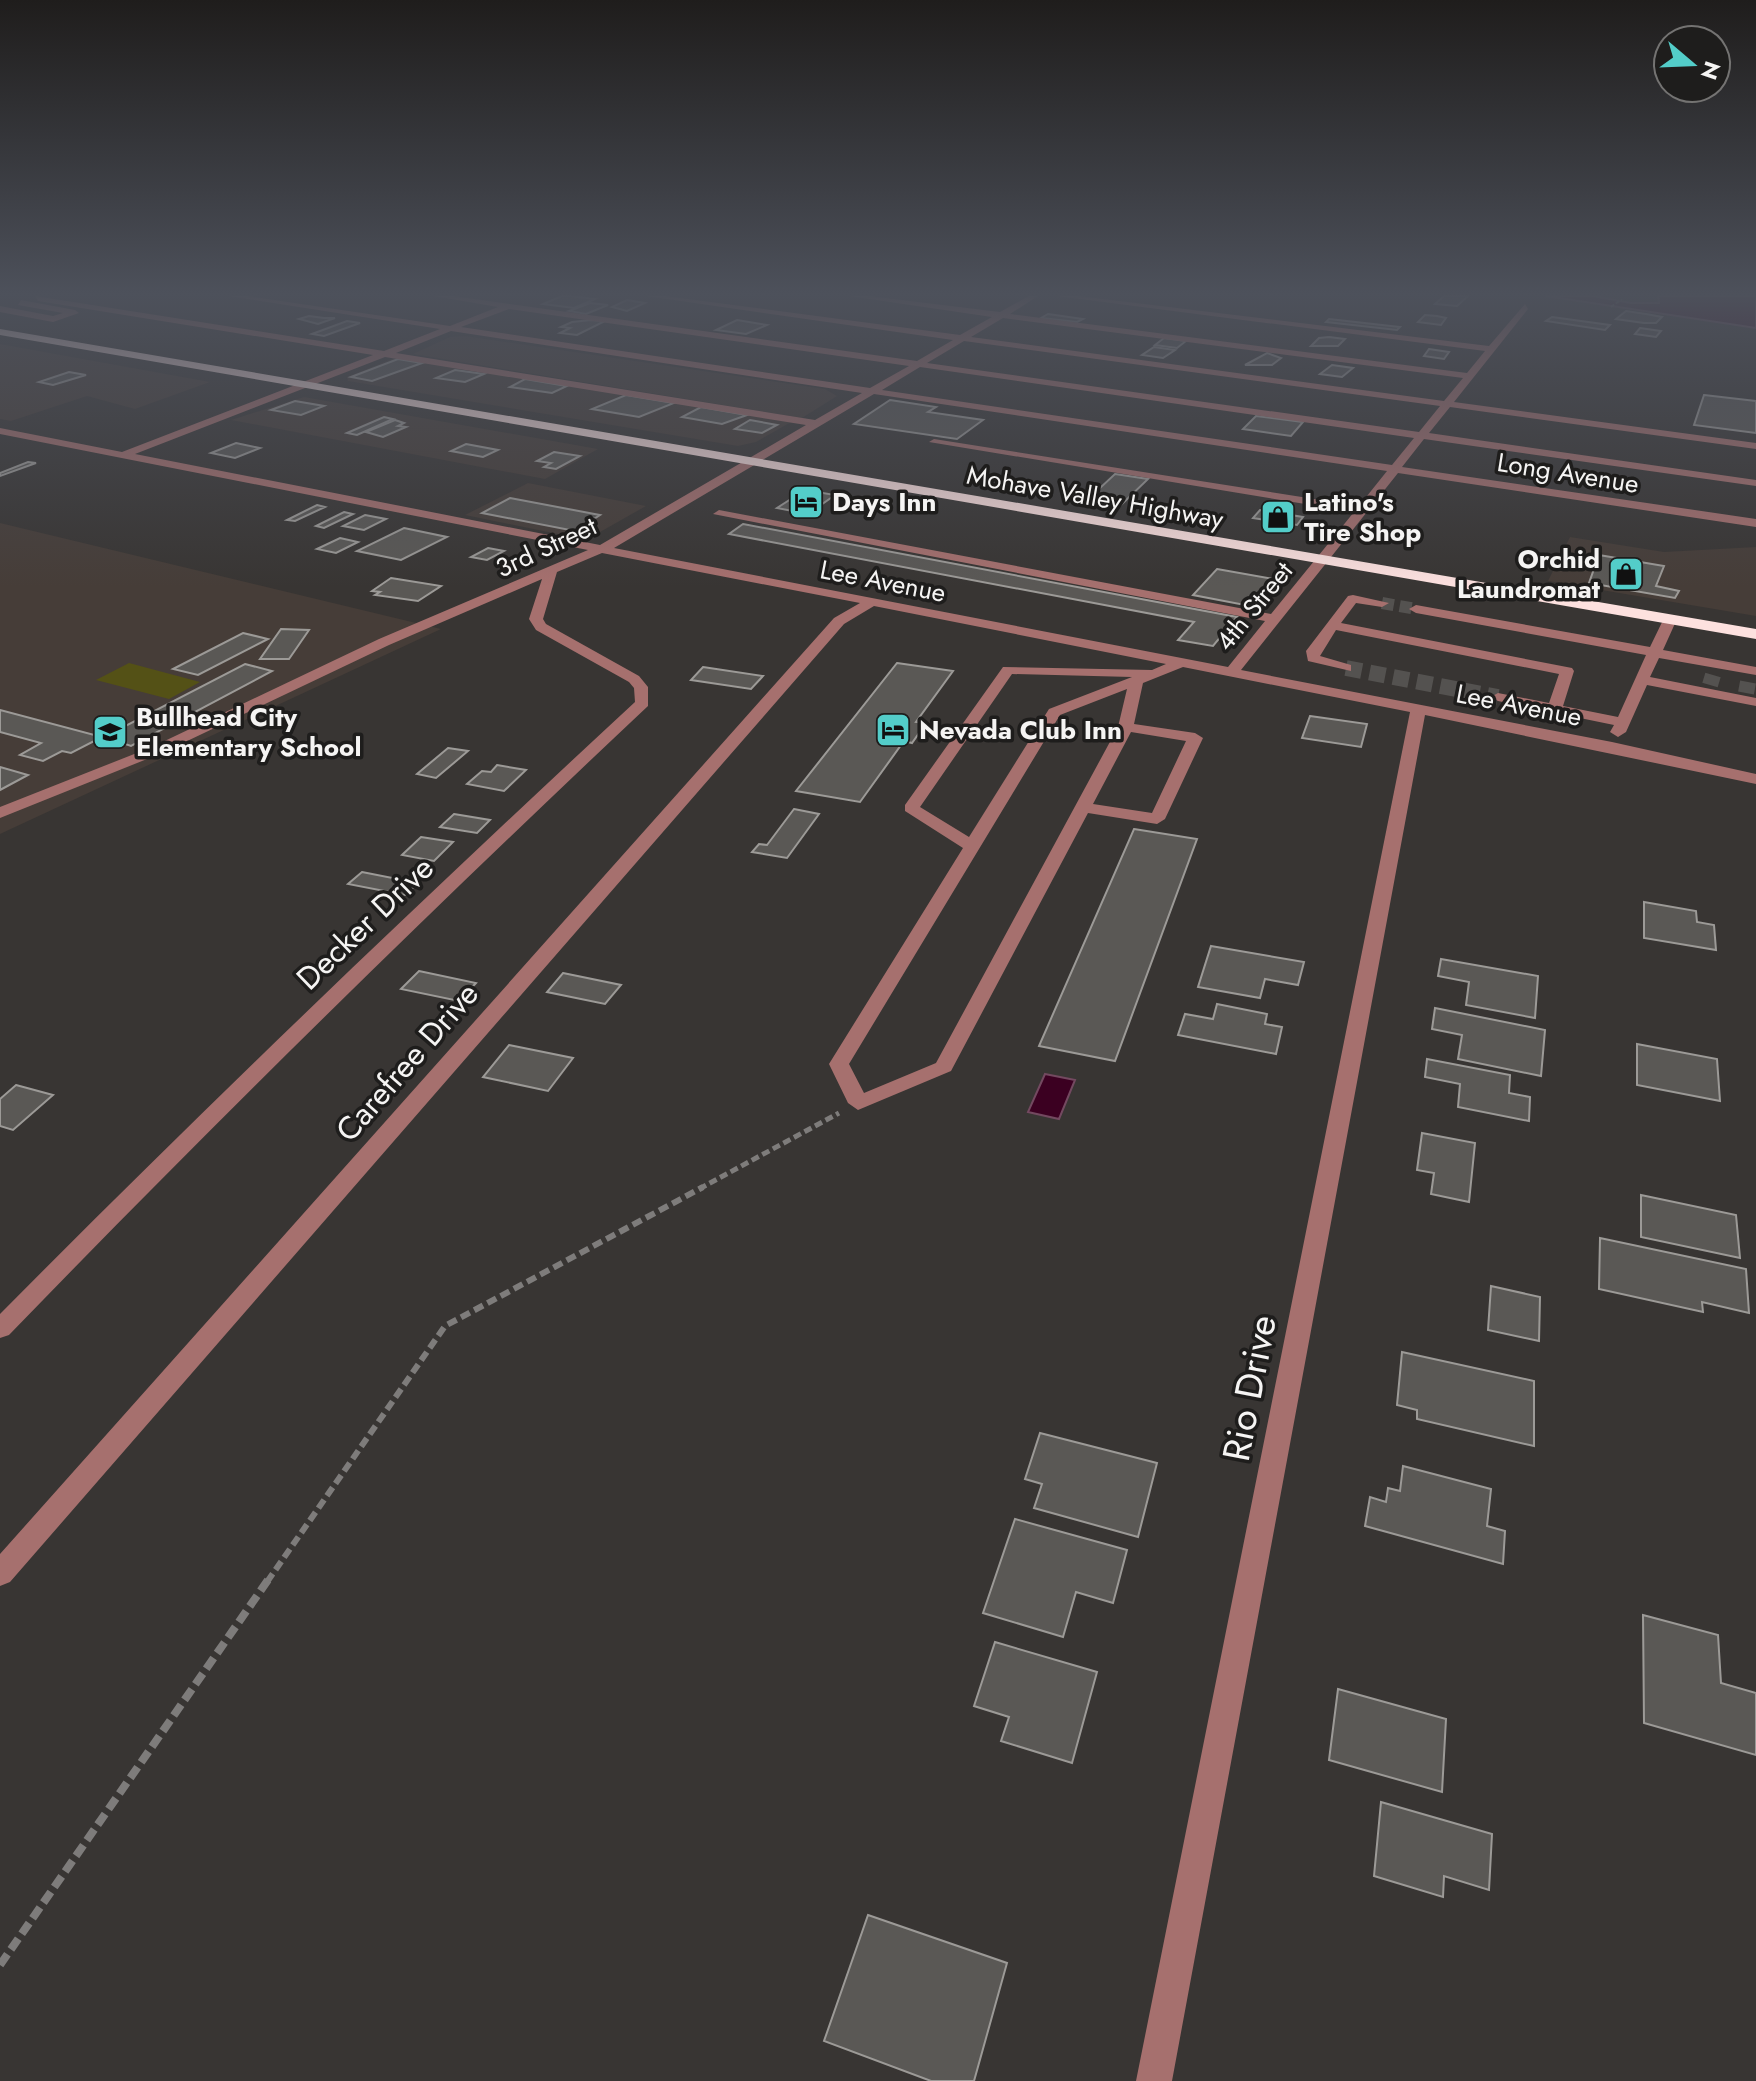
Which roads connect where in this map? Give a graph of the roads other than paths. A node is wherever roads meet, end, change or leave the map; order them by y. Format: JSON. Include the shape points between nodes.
{"nodes":[{"id":1,"x":285,"y":393,"type":"edge"},
{"id":2,"x":354,"y":393,"type":"edge"},
{"id":3,"x":631,"y":393,"type":"edge"},
{"id":4,"x":868,"y":393,"type":"edge"},
{"id":5,"x":886,"y":393,"type":"edge"},
{"id":6,"x":1122,"y":393,"type":"edge"},
{"id":7,"x":1369,"y":393,"type":"edge"},
{"id":8,"x":1457,"y":393,"type":"edge"},
{"id":9,"x":1448,"y":404,"type":"junction"},
{"id":10,"x":817,"y":424,"type":"junction"},
{"id":11,"x":0,"y":431,"type":"edge"},
{"id":12,"x":1422,"y":436,"type":"junction"},
{"id":13,"x":934,"y":442,"type":"dead end"},
{"id":14,"x":1756,"y":446,"type":"edge"},
{"id":15,"x":125,"y":455,"type":"junction"},
{"id":16,"x":753,"y":461,"type":"junction"},
{"id":17,"x":1396,"y":469,"type":"junction"},
{"id":18,"x":1756,"y":483,"type":"edge"},
{"id":19,"x":1363,"y":510,"type":"junction"},
{"id":20,"x":719,"y":514,"type":"dead end"},
{"id":21,"x":1756,"y":523,"type":"edge"},
{"id":22,"x":596,"y":550,"type":"junction"},
{"id":23,"x":1323,"y":560,"type":"junction"},
{"id":24,"x":551,"y":572,"type":"junction"},
{"id":25,"x":870,"y":603,"type":"junction"},
{"id":26,"x":1382,"y":603,"type":"tunnel mouth"},
{"id":27,"x":1416,"y":609,"type":"tunnel mouth"},
{"id":28,"x":1275,"y":619,"type":"junction"},
{"id":29,"x":1670,"y":619,"type":"junction"},
{"id":30,"x":1335,"y":626,"type":"junction"},
{"id":31,"x":1756,"y":634,"type":"edge"},
{"id":32,"x":1655,"y":652,"type":"junction"},
{"id":33,"x":1575,"y":655,"type":"junction"},
{"id":34,"x":1179,"y":664,"type":"junction"},
{"id":35,"x":1346,"y":668,"type":"tunnel mouth"},
{"id":36,"x":1156,"y":673,"type":"junction"},
{"id":37,"x":1231,"y":673,"type":"junction"},
{"id":38,"x":1712,"y":679,"type":"junction"},
{"id":39,"x":1641,"y":680,"type":"junction"},
{"id":40,"x":1136,"y":682,"type":"junction"},
{"id":41,"x":1750,"y":686,"type":"edge"},
{"id":42,"x":1498,"y":697,"type":"tunnel mouth"},
{"id":43,"x":1555,"y":709,"type":"junction"},
{"id":44,"x":1418,"y":710,"type":"junction"},
{"id":45,"x":1622,"y":722,"type":"junction"},
{"id":46,"x":1126,"y":727,"type":"junction"},
{"id":47,"x":1612,"y":747,"type":"junction"},
{"id":48,"x":1756,"y":779,"type":"edge"},
{"id":49,"x":1084,"y":807,"type":"junction"},
{"id":50,"x":0,"y":813,"type":"edge"},
{"id":51,"x":973,"y":847,"type":"junction"},
{"id":52,"x":0,"y":1329,"type":"edge"},
{"id":53,"x":0,"y":1574,"type":"edge"},
{"id":54,"x":1154,"y":2081,"type":"edge"}],
"edges":[{"from":1,"to":15,"type":"street"},
{"from":2,"to":16,"type":"highway","name":"Mohave Valley Highway"},
{"from":3,"to":10,"type":"street"},
{"from":4,"to":10,"type":"street","name":"3rd Street"},
{"from":5,"to":17,"type":"street","name":"Long Avenue"},
{"from":6,"to":12,"type":"street"},
{"from":7,"to":9,"type":"street"},
{"from":8,"to":9,"type":"street","name":"4th Street"},
{"from":9,"to":12,"type":"street","name":"4th Street"},
{"from":9,"to":14,"type":"street"},
{"from":10,"to":16,"type":"street","name":"3rd Street"},
{"from":11,"to":15,"type":"street","name":"Lee Avenue"},
{"from":12,"to":17,"type":"street","name":"4th Street"},
{"from":12,"to":18,"type":"street"},
{"from":13,"to":19,"type":"street"},
{"from":15,"to":22,"type":"street","name":"Lee Avenue"},
{"from":16,"to":22,"type":"street","name":"3rd Street"},
{"from":16,"to":23,"type":"highway","name":"Mohave Valley Highway"},
{"from":17,"to":19,"type":"street","name":"4th Street"},
{"from":17,"to":21,"type":"street","name":"Long Avenue"},
{"from":19,"to":23,"type":"street","name":"4th Street"},
{"from":20,"to":28,"type":"street"},
{"from":22,"to":24,"type":"street","name":"3rd Street"},
{"from":22,"to":25,"type":"street","name":"Lee Avenue"},
{"from":23,"to":28,"type":"street","name":"4th Street"},
{"from":23,"to":29,"type":"highway","name":"Mohave Valley Highway"},
{"from":24,"to":50,"type":"street","name":"3rd Street","via":[[384,642],[54,794]]},
{"from":24,"to":52,"type":"street","name":"Decker Drive","via":[[536,619],[541,627],[634,679],[643,703],[401,928]]},
{"from":25,"to":34,"type":"street","name":"Lee Avenue"},
{"from":25,"to":53,"type":"street","name":"Carefree Drive","via":[[839,621]]},
{"from":26,"to":30,"type":"street","via":[[1353,599]]},
{"from":27,"to":33,"type":"street"},
{"from":28,"to":37,"type":"street","name":"4th Street"},
{"from":29,"to":31,"type":"highway","name":"Mohave Valley Highway"},
{"from":29,"to":32,"type":"street"},
{"from":30,"to":33,"type":"street"},
{"from":30,"to":35,"type":"street","via":[[1313,658]]},
{"from":32,"to":33,"type":"street"},
{"from":32,"to":38,"type":"street"},
{"from":32,"to":39,"type":"street"},
{"from":33,"to":43,"type":"street"},
{"from":34,"to":36,"type":"street"},
{"from":34,"to":37,"type":"street","name":"Lee Avenue"},
{"from":36,"to":40,"type":"street"},
{"from":36,"to":51,"type":"street","via":[[1008,670],[911,808]]},
{"from":37,"to":44,"type":"street","name":"Lee Avenue"},
{"from":38,"to":39,"type":"street"},
{"from":38,"to":41,"type":"street"},
{"from":38,"to":41,"type":"street"},
{"from":39,"to":45,"type":"street"},
{"from":40,"to":46,"type":"street"},
{"from":40,"to":51,"type":"street","via":[[1054,712]]},
{"from":42,"to":43,"type":"street"},
{"from":43,"to":45,"type":"street"},
{"from":44,"to":47,"type":"street","name":"Lee Avenue"},
{"from":44,"to":54,"type":"street","name":"Rio Drive"},
{"from":45,"to":47,"type":"street"},
{"from":46,"to":49,"type":"street"},
{"from":46,"to":49,"type":"street","via":[[1195,738],[1157,819]]},
{"from":47,"to":48,"type":"street","name":"Lee Avenue"},
{"from":49,"to":51,"type":"street","via":[[944,1067],[858,1103],[839,1064]]}]}
